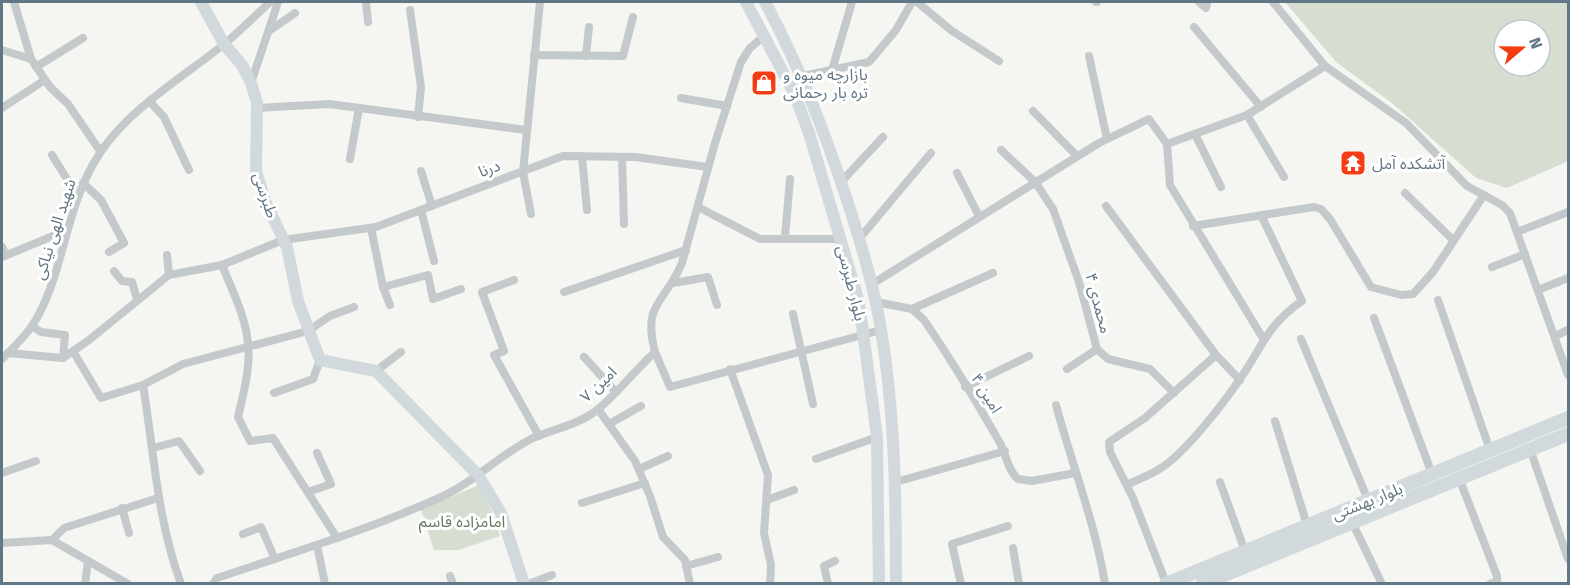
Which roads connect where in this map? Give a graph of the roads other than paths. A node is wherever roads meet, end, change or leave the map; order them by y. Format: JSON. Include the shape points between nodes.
{"nodes":[{"id":1,"x":16,"y":2,"type":"edge"},
{"id":2,"x":201,"y":2,"type":"edge"},
{"id":3,"x":270,"y":2,"type":"edge"},
{"id":4,"x":278,"y":2,"type":"edge"},
{"id":5,"x":366,"y":2,"type":"edge"},
{"id":6,"x":540,"y":2,"type":"edge"},
{"id":7,"x":746,"y":2,"type":"edge"},
{"id":8,"x":765,"y":2,"type":"edge"},
{"id":9,"x":852,"y":2,"type":"edge"},
{"id":10,"x":914,"y":2,"type":"edge"},
{"id":11,"x":1199,"y":2,"type":"edge"},
{"id":12,"x":1207,"y":2,"type":"edge"},
{"id":13,"x":1273,"y":2,"type":"edge"},
{"id":14,"x":410,"y":10,"type":"dead end"},
{"id":15,"x":295,"y":13,"type":"dead end"},
{"id":16,"x":633,"y":17,"type":"dead end"},
{"id":17,"x":368,"y":22,"type":"dead end"},
{"id":18,"x":589,"y":27,"type":"dead end"},
{"id":19,"x":1194,"y":27,"type":"dead end"},
{"id":20,"x":269,"y":31,"type":"junction"},
{"id":21,"x":764,"y":36,"type":"junction"},
{"id":22,"x":83,"y":38,"type":"dead end"},
{"id":23,"x":224,"y":44,"type":"junction"},
{"id":24,"x":2,"y":50,"type":"edge"},
{"id":25,"x":534,"y":56,"type":"junction"},
{"id":26,"x":586,"y":56,"type":"junction"},
{"id":27,"x":1089,"y":56,"type":"dead end"},
{"id":28,"x":999,"y":61,"type":"dead end"},
{"id":29,"x":34,"y":63,"type":"junction"},
{"id":30,"x":1325,"y":66,"type":"junction"},
{"id":31,"x":832,"y":70,"type":"junction"},
{"id":32,"x":803,"y":75,"type":"junction"},
{"id":33,"x":45,"y":80,"type":"junction"},
{"id":34,"x":251,"y":83,"type":"junction"},
{"id":35,"x":681,"y":98,"type":"dead end"},
{"id":36,"x":150,"y":102,"type":"junction"},
{"id":37,"x":727,"y":106,"type":"junction"},
{"id":38,"x":1261,"y":107,"type":"junction"},
{"id":39,"x":2,"y":108,"type":"edge"},
{"id":40,"x":257,"y":108,"type":"junction"},
{"id":41,"x":359,"y":108,"type":"junction"},
{"id":42,"x":1033,"y":111,"type":"dead end"},
{"id":43,"x":1247,"y":115,"type":"junction"},
{"id":44,"x":418,"y":117,"type":"junction"},
{"id":45,"x":526,"y":130,"type":"junction"},
{"id":46,"x":1195,"y":134,"type":"junction"},
{"id":47,"x":884,"y":137,"type":"dead end"},
{"id":48,"x":1103,"y":141,"type":"junction"},
{"id":49,"x":1167,"y":144,"type":"junction"},
{"id":50,"x":1001,"y":150,"type":"dead end"},
{"id":51,"x":100,"y":151,"type":"junction"},
{"id":52,"x":931,"y":153,"type":"dead end"},
{"id":53,"x":52,"y":155,"type":"dead end"},
{"id":54,"x":582,"y":156,"type":"junction"},
{"id":55,"x":1077,"y":156,"type":"junction"},
{"id":56,"x":622,"y":157,"type":"junction"},
{"id":57,"x":350,"y":159,"type":"dead end"},
{"id":58,"x":708,"y":167,"type":"junction"},
{"id":59,"x":189,"y":170,"type":"dead end"},
{"id":60,"x":421,"y":171,"type":"dead end"},
{"id":61,"x":523,"y":172,"type":"junction"},
{"id":62,"x":957,"y":173,"type":"dead end"},
{"id":63,"x":1284,"y":177,"type":"dead end"},
{"id":64,"x":789,"y":179,"type":"dead end"},
{"id":65,"x":841,"y":182,"type":"junction"},
{"id":66,"x":1035,"y":182,"type":"junction"},
{"id":67,"x":83,"y":183,"type":"junction"},
{"id":68,"x":1221,"y":187,"type":"dead end"},
{"id":69,"x":1405,"y":193,"type":"dead end"},
{"id":70,"x":77,"y":195,"type":"junction"},
{"id":71,"x":1484,"y":195,"type":"junction"},
{"id":72,"x":432,"y":206,"type":"junction"},
{"id":73,"x":1106,"y":206,"type":"dead end"},
{"id":74,"x":698,"y":207,"type":"junction"},
{"id":75,"x":421,"y":210,"type":"junction"},
{"id":76,"x":587,"y":210,"type":"dead end"},
{"id":77,"x":1569,"y":212,"type":"edge"},
{"id":78,"x":531,"y":214,"type":"dead end"},
{"id":79,"x":1261,"y":215,"type":"junction"},
{"id":80,"x":980,"y":216,"type":"junction"},
{"id":81,"x":624,"y":224,"type":"dead end"},
{"id":82,"x":1193,"y":226,"type":"junction"},
{"id":83,"x":371,"y":228,"type":"junction"},
{"id":84,"x":65,"y":231,"type":"junction"},
{"id":85,"x":1517,"y":232,"type":"junction"},
{"id":86,"x":785,"y":237,"type":"junction"},
{"id":87,"x":841,"y":239,"type":"junction"},
{"id":88,"x":859,"y":239,"type":"junction"},
{"id":89,"x":284,"y":240,"type":"junction"},
{"id":90,"x":1453,"y":240,"type":"junction"},
{"id":91,"x":2,"y":247,"type":"edge"},
{"id":92,"x":686,"y":250,"type":"junction"},
{"id":93,"x":109,"y":252,"type":"dead end"},
{"id":94,"x":1525,"y":254,"type":"junction"},
{"id":95,"x":167,"y":255,"type":"dead end"},
{"id":96,"x":4,"y":256,"type":"edge"},
{"id":97,"x":434,"y":261,"type":"dead end"},
{"id":98,"x":222,"y":265,"type":"junction"},
{"id":99,"x":1492,"y":267,"type":"dead end"},
{"id":100,"x":114,"y":272,"type":"dead end"},
{"id":101,"x":993,"y":273,"type":"dead end"},
{"id":102,"x":169,"y":275,"type":"junction"},
{"id":103,"x":1569,"y":278,"type":"edge"},
{"id":104,"x":514,"y":280,"type":"dead end"},
{"id":105,"x":673,"y":283,"type":"junction"},
{"id":106,"x":872,"y":284,"type":"junction"},
{"id":107,"x":383,"y":287,"type":"junction"},
{"id":108,"x":461,"y":289,"type":"dead end"},
{"id":109,"x":1538,"y":290,"type":"junction"},
{"id":110,"x":564,"y":292,"type":"dead end"},
{"id":111,"x":137,"y":299,"type":"junction"},
{"id":112,"x":1438,"y":300,"type":"dead end"},
{"id":113,"x":876,"y":303,"type":"junction"},
{"id":114,"x":390,"y":305,"type":"dead end"},
{"id":115,"x":717,"y":305,"type":"dead end"},
{"id":116,"x":354,"y":307,"type":"dead end"},
{"id":117,"x":912,"y":309,"type":"junction"},
{"id":118,"x":793,"y":314,"type":"dead end"},
{"id":119,"x":1374,"y":318,"type":"dead end"},
{"id":120,"x":32,"y":326,"type":"junction"},
{"id":121,"x":881,"y":330,"type":"junction"},
{"id":122,"x":1569,"y":330,"type":"edge"},
{"id":123,"x":308,"y":331,"type":"junction"},
{"id":124,"x":865,"y":334,"type":"junction"},
{"id":125,"x":1555,"y":336,"type":"junction"},
{"id":126,"x":1301,"y":339,"type":"dead end"},
{"id":127,"x":1264,"y":340,"type":"junction"},
{"id":128,"x":249,"y":345,"type":"junction"},
{"id":129,"x":1097,"y":349,"type":"junction"},
{"id":130,"x":802,"y":350,"type":"junction"},
{"id":131,"x":73,"y":351,"type":"junction"},
{"id":132,"x":401,"y":352,"type":"dead end"},
{"id":133,"x":655,"y":352,"type":"junction"},
{"id":134,"x":5,"y":356,"type":"edge"},
{"id":135,"x":1029,"y":356,"type":"dead end"},
{"id":136,"x":1216,"y":356,"type":"junction"},
{"id":137,"x":584,"y":357,"type":"dead end"},
{"id":138,"x":63,"y":358,"type":"junction"},
{"id":139,"x":320,"y":360,"type":"junction"},
{"id":140,"x":730,"y":369,"type":"junction"},
{"id":141,"x":1067,"y":369,"type":"dead end"},
{"id":142,"x":376,"y":371,"type":"junction"},
{"id":143,"x":1569,"y":375,"type":"edge"},
{"id":144,"x":1239,"y":380,"type":"junction"},
{"id":145,"x":143,"y":385,"type":"junction"},
{"id":146,"x":965,"y":387,"type":"junction"},
{"id":147,"x":615,"y":390,"type":"junction"},
{"id":148,"x":274,"y":393,"type":"dead end"},
{"id":149,"x":1173,"y":393,"type":"junction"},
{"id":150,"x":813,"y":404,"type":"dead end"},
{"id":151,"x":1056,"y":405,"type":"dead end"},
{"id":152,"x":641,"y":406,"type":"dead end"},
{"id":153,"x":598,"y":409,"type":"junction"},
{"id":154,"x":1569,"y":418,"type":"edge"},
{"id":155,"x":1275,"y":421,"type":"dead end"},
{"id":156,"x":609,"y":424,"type":"junction"},
{"id":157,"x":1569,"y":434,"type":"edge"},
{"id":158,"x":539,"y":436,"type":"junction"},
{"id":159,"x":877,"y":437,"type":"junction"},
{"id":160,"x":153,"y":448,"type":"junction"},
{"id":161,"x":1530,"y":449,"type":"junction"},
{"id":162,"x":1491,"y":450,"type":"junction"},
{"id":163,"x":1005,"y":451,"type":"junction"},
{"id":164,"x":317,"y":453,"type":"dead end"},
{"id":165,"x":668,"y":456,"type":"dead end"},
{"id":166,"x":816,"y":459,"type":"dead end"},
{"id":167,"x":36,"y":460,"type":"dead end"},
{"id":168,"x":639,"y":469,"type":"junction"},
{"id":169,"x":200,"y":471,"type":"dead end"},
{"id":170,"x":2,"y":473,"type":"edge"},
{"id":171,"x":1075,"y":473,"type":"junction"},
{"id":172,"x":1432,"y":474,"type":"junction"},
{"id":173,"x":478,"y":475,"type":"junction"},
{"id":174,"x":1459,"y":478,"type":"junction"},
{"id":175,"x":896,"y":482,"type":"junction"},
{"id":176,"x":1220,"y":482,"type":"dead end"},
{"id":177,"x":645,"y":483,"type":"junction"},
{"id":178,"x":1127,"y":485,"type":"junction"},
{"id":179,"x":794,"y":490,"type":"dead end"},
{"id":180,"x":308,"y":492,"type":"junction"},
{"id":181,"x":158,"y":498,"type":"junction"},
{"id":182,"x":766,"y":500,"type":"junction"},
{"id":183,"x":1368,"y":500,"type":"junction"},
{"id":184,"x":582,"y":503,"type":"dead end"},
{"id":185,"x":122,"y":508,"type":"junction"},
{"id":186,"x":1352,"y":522,"type":"junction"},
{"id":187,"x":1307,"y":525,"type":"junction"},
{"id":188,"x":1008,"y":526,"type":"dead end"},
{"id":189,"x":129,"y":533,"type":"dead end"},
{"id":190,"x":243,"y":534,"type":"dead end"},
{"id":191,"x":337,"y":538,"type":"junction"},
{"id":192,"x":52,"y":540,"type":"junction"},
{"id":193,"x":2,"y":543,"type":"edge"},
{"id":194,"x":317,"y":545,"type":"junction"},
{"id":195,"x":1013,"y":548,"type":"dead end"},
{"id":196,"x":1245,"y":551,"type":"junction"},
{"id":197,"x":718,"y":557,"type":"dead end"},
{"id":198,"x":274,"y":559,"type":"junction"},
{"id":199,"x":1569,"y":559,"type":"edge"},
{"id":200,"x":88,"y":561,"type":"junction"},
{"id":201,"x":835,"y":561,"type":"dead end"},
{"id":202,"x":686,"y":566,"type":"junction"},
{"id":203,"x":552,"y":575,"type":"dead end"},
{"id":204,"x":1166,"y":583,"type":"edge"},
{"id":205,"x":85,"y":584,"type":"edge"},
{"id":206,"x":128,"y":584,"type":"edge"},
{"id":207,"x":181,"y":584,"type":"edge"},
{"id":208,"x":213,"y":584,"type":"edge"},
{"id":209,"x":325,"y":584,"type":"edge"},
{"id":210,"x":524,"y":584,"type":"edge"},
{"id":211,"x":529,"y":584,"type":"edge"},
{"id":212,"x":690,"y":584,"type":"edge"},
{"id":213,"x":770,"y":584,"type":"edge"},
{"id":214,"x":828,"y":584,"type":"edge"},
{"id":215,"x":879,"y":584,"type":"edge"},
{"id":216,"x":896,"y":584,"type":"edge"},
{"id":217,"x":961,"y":584,"type":"edge"},
{"id":218,"x":1019,"y":584,"type":"edge"},
{"id":219,"x":1105,"y":584,"type":"edge"},
{"id":220,"x":1202,"y":584,"type":"edge"},
{"id":221,"x":1382,"y":584,"type":"edge"},
{"id":222,"x":1490,"y":584,"type":"edge"}],
"edges":[{"from":1,"to":29,"type":"street"},
{"from":2,"to":23,"type":"main road","name":"طبرسی"},
{"from":3,"to":23,"type":"street","name":"شهید الهی نیاکی"},
{"from":4,"to":20,"type":"street"},
{"from":5,"to":17,"type":"street"},
{"from":6,"to":25,"type":"street"},
{"from":7,"to":21,"type":"main road","name":"بلوار طبرسی"},
{"from":8,"to":32,"type":"main road","name":"بلوار طبرسی"},
{"from":9,"to":31,"type":"street"},
{"from":10,"to":28,"type":"street"},
{"from":10,"to":31,"type":"street","via":[[869,62]]},
{"from":11,"to":12,"type":"street","via":[[1206,8]]},
{"from":13,"to":30,"type":"street"},
{"from":14,"to":44,"type":"street","via":[[421,87]]},
{"from":15,"to":20,"type":"street"},
{"from":16,"to":26,"type":"street","via":[[623,57]]},
{"from":18,"to":26,"type":"street"},
{"from":19,"to":38,"type":"street"},
{"from":20,"to":34,"type":"street"},
{"from":21,"to":37,"type":"street","via":[[741,62]]},
{"from":21,"to":87,"type":"main road","name":"بلوار طبرسی","via":[[794,93]]},
{"from":22,"to":29,"type":"street"},
{"from":23,"to":34,"type":"main road","name":"طبرسی"},
{"from":23,"to":36,"type":"street","name":"شهید الهی نیاکی"},
{"from":24,"to":29,"type":"street"},
{"from":25,"to":26,"type":"street"},
{"from":25,"to":45,"type":"street"},
{"from":27,"to":48,"type":"street"},
{"from":29,"to":33,"type":"street"},
{"from":30,"to":38,"type":"street"},
{"from":30,"to":71,"type":"street","via":[[1406,123],[1467,186]]},
{"from":31,"to":32,"type":"street"},
{"from":32,"to":65,"type":"main road","name":"بلوار طبرسی"},
{"from":33,"to":39,"type":"street"},
{"from":33,"to":51,"type":"street","via":[[68,104]]},
{"from":34,"to":40,"type":"main road","name":"طبرسی"},
{"from":35,"to":37,"type":"street"},
{"from":36,"to":51,"type":"street","name":"شهید الهی نیاکی"},
{"from":36,"to":59,"type":"street","via":[[164,117]]},
{"from":37,"to":58,"type":"street"},
{"from":38,"to":43,"type":"street"},
{"from":40,"to":41,"type":"street","via":[[329,104]]},
{"from":40,"to":89,"type":"main road","name":"طبرسی","via":[[256,171]]},
{"from":41,"to":44,"type":"street"},
{"from":41,"to":57,"type":"street"},
{"from":42,"to":55,"type":"street"},
{"from":43,"to":46,"type":"street"},
{"from":43,"to":63,"type":"street"},
{"from":44,"to":45,"type":"street"},
{"from":45,"to":61,"type":"street"},
{"from":46,"to":49,"type":"street"},
{"from":46,"to":68,"type":"street"},
{"from":47,"to":65,"type":"street"},
{"from":48,"to":49,"type":"street","via":[[1149,119]]},
{"from":48,"to":55,"type":"street"},
{"from":49,"to":82,"type":"street","via":[[1170,185]]},
{"from":50,"to":66,"type":"street","name":"محمدی ۴"},
{"from":51,"to":67,"type":"street","name":"شهید الهی نیاکی"},
{"from":52,"to":88,"type":"street"},
{"from":53,"to":70,"type":"street"},
{"from":54,"to":56,"type":"street","name":"درنا"},
{"from":54,"to":61,"type":"street","name":"درنا","via":[[563,156]]},
{"from":54,"to":76,"type":"street"},
{"from":55,"to":66,"type":"street"},
{"from":56,"to":58,"type":"street","name":"درنا"},
{"from":56,"to":81,"type":"street"},
{"from":58,"to":74,"type":"street"},
{"from":60,"to":72,"type":"street"},
{"from":61,"to":72,"type":"street","name":"درنا"},
{"from":61,"to":78,"type":"street"},
{"from":62,"to":80,"type":"street"},
{"from":64,"to":86,"type":"street"},
{"from":65,"to":88,"type":"main road","name":"بلوار طبرسی"},
{"from":66,"to":80,"type":"street"},
{"from":66,"to":129,"type":"street","name":"محمدی ۴","via":[[1053,209]]},
{"from":67,"to":70,"type":"street","name":"شهید الهی نیاکی"},
{"from":67,"to":93,"type":"street","via":[[101,200],[124,243]]},
{"from":69,"to":90,"type":"street"},
{"from":70,"to":84,"type":"street","name":"شهید الهی نیاکی"},
{"from":71,"to":85,"type":"street","via":[[1510,213]]},
{"from":71,"to":90,"type":"street"},
{"from":72,"to":75,"type":"street","name":"درنا"},
{"from":73,"to":136,"type":"street"},
{"from":74,"to":86,"type":"street","via":[[760,239]]},
{"from":74,"to":92,"type":"street"},
{"from":75,"to":83,"type":"street","name":"درنا"},
{"from":75,"to":97,"type":"street"},
{"from":77,"to":85,"type":"street"},
{"from":79,"to":82,"type":"street"},
{"from":79,"to":90,"type":"street","via":[[1321,209],[1371,287],[1401,295],[1422,288]]},
{"from":79,"to":127,"type":"street","via":[[1302,301],[1277,321]]},
{"from":80,"to":106,"type":"street"},
{"from":82,"to":127,"type":"street"},
{"from":83,"to":89,"type":"street","name":"درنا"},
{"from":83,"to":107,"type":"street"},
{"from":84,"to":96,"type":"street"},
{"from":84,"to":120,"type":"street","name":"شهید الهی نیاکی","via":[[53,280]]},
{"from":85,"to":94,"type":"street"},
{"from":86,"to":87,"type":"street"},
{"from":87,"to":124,"type":"main road","name":"بلوار طبرسی"},
{"from":88,"to":106,"type":"main road","name":"بلوار طبرسی"},
{"from":89,"to":98,"type":"street","name":"درنا"},
{"from":89,"to":123,"type":"main road","name":"طبرسی"},
{"from":91,"to":96,"type":"street"},
{"from":92,"to":105,"type":"street"},
{"from":92,"to":110,"type":"street"},
{"from":94,"to":99,"type":"street"},
{"from":94,"to":109,"type":"street"},
{"from":95,"to":102,"type":"street"},
{"from":98,"to":102,"type":"street","name":"درنا"},
{"from":98,"to":128,"type":"street"},
{"from":100,"to":111,"type":"street","via":[[122,281],[132,282]]},
{"from":101,"to":117,"type":"street"},
{"from":102,"to":111,"type":"street"},
{"from":103,"to":109,"type":"street"},
{"from":104,"to":158,"type":"street","via":[[482,292],[504,351],[494,355]]},
{"from":105,"to":115,"type":"street","via":[[708,277]]},
{"from":105,"to":133,"type":"street","via":[[650,315],[649,331]]},
{"from":106,"to":113,"type":"main road","name":"بلوار طبرسی"},
{"from":107,"to":108,"type":"street","via":[[428,275],[433,299]]},
{"from":107,"to":114,"type":"street"},
{"from":109,"to":125,"type":"street"},
{"from":111,"to":131,"type":"street"},
{"from":112,"to":162,"type":"street"},
{"from":113,"to":117,"type":"street"},
{"from":113,"to":121,"type":"main road","name":"بلوار طبرسی"},
{"from":116,"to":123,"type":"street","via":[[330,316]]},
{"from":117,"to":146,"type":"street","name":"امین ۴","via":[[937,339]]},
{"from":118,"to":130,"type":"street"},
{"from":119,"to":172,"type":"street"},
{"from":120,"to":134,"type":"street","name":"شهید الهی نیاکی"},
{"from":120,"to":138,"type":"street","via":[[41,332],[65,335]]},
{"from":121,"to":124,"type":"street"},
{"from":121,"to":175,"type":"main road","name":"بلوار طبرسی"},
{"from":122,"to":125,"type":"street"},
{"from":123,"to":128,"type":"street"},
{"from":123,"to":139,"type":"main road","name":"طبرسی"},
{"from":124,"to":130,"type":"street"},
{"from":124,"to":159,"type":"main road","name":"بلوار طبرسی"},
{"from":125,"to":143,"type":"street"},
{"from":126,"to":183,"type":"street"},
{"from":127,"to":144,"type":"street"},
{"from":128,"to":145,"type":"street","via":[[183,364]]},
{"from":128,"to":180,"type":"street","via":[[238,417],[250,441],[273,438]]},
{"from":129,"to":141,"type":"street"},
{"from":129,"to":149,"type":"street","name":"محمدی ۴","via":[[1108,359],[1150,369]]},
{"from":130,"to":140,"type":"street"},
{"from":130,"to":150,"type":"street"},
{"from":131,"to":138,"type":"street"},
{"from":131,"to":145,"type":"street","via":[[101,398]]},
{"from":132,"to":142,"type":"street"},
{"from":133,"to":140,"type":"street","via":[[670,387]]},
{"from":133,"to":147,"type":"street","name":"امین ۷"},
{"from":134,"to":138,"type":"street"},
{"from":135,"to":146,"type":"street"},
{"from":136,"to":144,"type":"street"},
{"from":136,"to":149,"type":"street"},
{"from":137,"to":147,"type":"street"},
{"from":139,"to":142,"type":"main road"},
{"from":139,"to":148,"type":"street","via":[[313,379]]},
{"from":140,"to":182,"type":"street","via":[[768,475]]},
{"from":142,"to":173,"type":"main road"},
{"from":144,"to":178,"type":"street","via":[[1180,452],[1164,466]]},
{"from":145,"to":160,"type":"street"},
{"from":146,"to":163,"type":"street","name":"امین ۴"},
{"from":147,"to":153,"type":"street","name":"امین ۷"},
{"from":149,"to":178,"type":"street","via":[[1145,418],[1111,439],[1109,447]]},
{"from":151,"to":171,"type":"street"},
{"from":152,"to":156,"type":"street"},
{"from":153,"to":156,"type":"street"},
{"from":153,"to":158,"type":"street","name":"امین ۷"},
{"from":154,"to":162,"type":"main road","name":"بلوار بهشتی"},
{"from":155,"to":187,"type":"street"},
{"from":156,"to":168,"type":"street"},
{"from":157,"to":161,"type":"main road","name":"بلوار بهشتی"},
{"from":158,"to":173,"type":"street","name":"امین ۷"},
{"from":159,"to":166,"type":"street"},
{"from":159,"to":215,"type":"main road","name":"بلوار طبرسی"},
{"from":160,"to":169,"type":"street","via":[[179,441]]},
{"from":160,"to":181,"type":"street"},
{"from":161,"to":174,"type":"main road","name":"بلوار بهشتی"},
{"from":161,"to":199,"type":"street"},
{"from":162,"to":172,"type":"main road","name":"بلوار بهشتی"},
{"from":163,"to":171,"type":"street","name":"امین ۴","via":[[1014,476],[1023,481]]},
{"from":163,"to":175,"type":"street"},
{"from":164,"to":180,"type":"street","via":[[331,484]]},
{"from":165,"to":168,"type":"street"},
{"from":167,"to":170,"type":"street"},
{"from":168,"to":177,"type":"street"},
{"from":171,"to":219,"type":"street","via":[[1088,504]]},
{"from":172,"to":183,"type":"main road","name":"بلوار بهشتی"},
{"from":173,"to":191,"type":"street","name":"امین ۷","via":[[440,498]]},
{"from":173,"to":210,"type":"main road","via":[[501,513]]},
{"from":174,"to":186,"type":"main road","name":"بلوار بهشتی"},
{"from":174,"to":222,"type":"street","via":[[1497,576],[1497,581]]},
{"from":175,"to":216,"type":"main road","name":"بلوار طبرسی"},
{"from":176,"to":196,"type":"street"},
{"from":177,"to":184,"type":"street"},
{"from":177,"to":202,"type":"street","via":[[663,537]]},
{"from":178,"to":204,"type":"street"},
{"from":179,"to":182,"type":"street"},
{"from":180,"to":191,"type":"street"},
{"from":181,"to":185,"type":"street"},
{"from":181,"to":207,"type":"street","via":[[168,549]]},
{"from":182,"to":213,"type":"street","via":[[764,533],[771,565]]},
{"from":183,"to":187,"type":"main road","name":"بلوار بهشتی"},
{"from":185,"to":189,"type":"street"},
{"from":185,"to":192,"type":"street","via":[[64,528]]},
{"from":186,"to":220,"type":"main road","name":"بلوار بهشتی"},
{"from":186,"to":221,"type":"street"},
{"from":187,"to":196,"type":"main road","name":"بلوار بهشتی"},
{"from":188,"to":217,"type":"street","via":[[952,544]]},
{"from":190,"to":198,"type":"street","via":[[261,527]]},
{"from":191,"to":194,"type":"street","name":"امین ۷"},
{"from":192,"to":193,"type":"street"},
{"from":192,"to":200,"type":"street"},
{"from":194,"to":198,"type":"street","name":"امین ۷"},
{"from":194,"to":209,"type":"street"},
{"from":195,"to":218,"type":"street"},
{"from":196,"to":204,"type":"main road","name":"بلوار بهشتی"},
{"from":197,"to":202,"type":"street"},
{"from":198,"to":208,"type":"street","name":"امین ۷","via":[[217,578]]},
{"from":200,"to":205,"type":"street"},
{"from":200,"to":206,"type":"street"},
{"from":201,"to":214,"type":"street","via":[[824,566]]},
{"from":202,"to":212,"type":"street"},
{"from":203,"to":211,"type":"street"}]}
